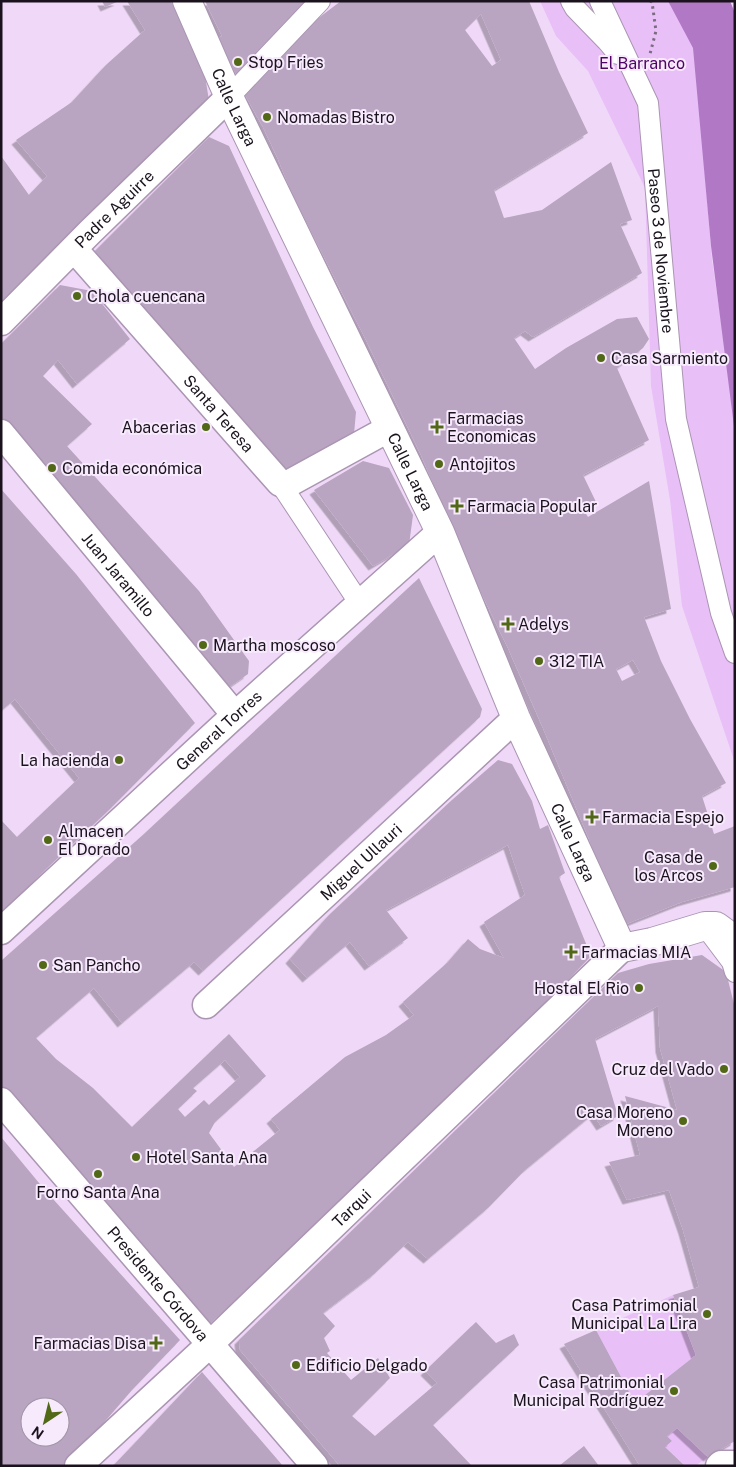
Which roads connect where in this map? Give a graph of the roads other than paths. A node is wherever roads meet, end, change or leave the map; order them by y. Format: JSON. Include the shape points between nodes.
{"nodes":[{"id":1,"x":187,"y":1,"type":"edge"},
{"id":2,"x":320,"y":1,"type":"edge"},
{"id":3,"x":571,"y":1,"type":"edge"},
{"id":4,"x":600,"y":1,"type":"edge"},
{"id":5,"x":638,"y":82,"type":"junction"},
{"id":6,"x":229,"y":97,"type":"junction"},
{"id":7,"x":74,"y":249,"type":"junction"},
{"id":8,"x":1,"y":322,"type":"edge"},
{"id":9,"x":390,"y":428,"type":"junction"},
{"id":10,"x":1,"y":433,"type":"edge"},
{"id":11,"x":280,"y":483,"type":"junction"},
{"id":12,"x":440,"y":532,"type":"junction"},
{"id":13,"x":360,"y":604,"type":"junction"},
{"id":14,"x":735,"y":653,"type":"edge"},
{"id":15,"x":235,"y":715,"type":"junction"},
{"id":16,"x":516,"y":718,"type":"junction"},
{"id":17,"x":705,"y":926,"type":"junction"},
{"id":18,"x":1,"y":931,"type":"edge"},
{"id":19,"x":735,"y":940,"type":"edge"},
{"id":20,"x":622,"y":948,"type":"junction"},
{"id":21,"x":735,"y":972,"type":"edge"},
{"id":22,"x":206,"y":1005,"type":"dead end"},
{"id":23,"x":1,"y":1102,"type":"edge"},
{"id":24,"x":209,"y":1344,"type":"junction"},
{"id":25,"x":78,"y":1466,"type":"edge"},
{"id":26,"x":315,"y":1466,"type":"edge"}],
"edges":[{"from":1,"to":6,"type":"street","name":"Calle Larga"},
{"from":2,"to":6,"type":"street"},
{"from":3,"to":5,"type":"street","via":[[574,8],[608,41]]},
{"from":4,"to":5,"type":"street","name":"Paseo 3 de Noviembre"},
{"from":5,"to":14,"type":"street","name":"Paseo 3 de Noviembre","via":[[648,103],[676,419],[721,613]]},
{"from":6,"to":7,"type":"street","name":"Padre Aguirre"},
{"from":6,"to":9,"type":"street","name":"Calle Larga"},
{"from":7,"to":8,"type":"street","name":"Padre Aguirre"},
{"from":7,"to":11,"type":"street","name":"Santa Teresa"},
{"from":9,"to":11,"type":"street","via":[[286,485]]},
{"from":9,"to":12,"type":"street","name":"Calle Larga"},
{"from":10,"to":15,"type":"street","name":"Juan Jaramillo"},
{"from":11,"to":13,"type":"street"},
{"from":12,"to":13,"type":"street","name":"General Torres"},
{"from":12,"to":16,"type":"street","name":"Calle Larga"},
{"from":13,"to":15,"type":"street","name":"General Torres"},
{"from":15,"to":18,"type":"street","name":"General Torres"},
{"from":16,"to":20,"type":"street","name":"Calle Larga"},
{"from":16,"to":22,"type":"street","name":"Miguel Ullauri"},
{"from":17,"to":19,"type":"street","via":[[716,926]]},
{"from":17,"to":20,"type":"street"},
{"from":17,"to":21,"type":"street","via":[[732,962]]},
{"from":20,"to":24,"type":"street","name":"Tarqui"},
{"from":23,"to":24,"type":"street","name":"Presidente Córdova"},
{"from":24,"to":25,"type":"street","name":"Tarqui"},
{"from":24,"to":26,"type":"street","name":"Presidente Córdova"}]}
